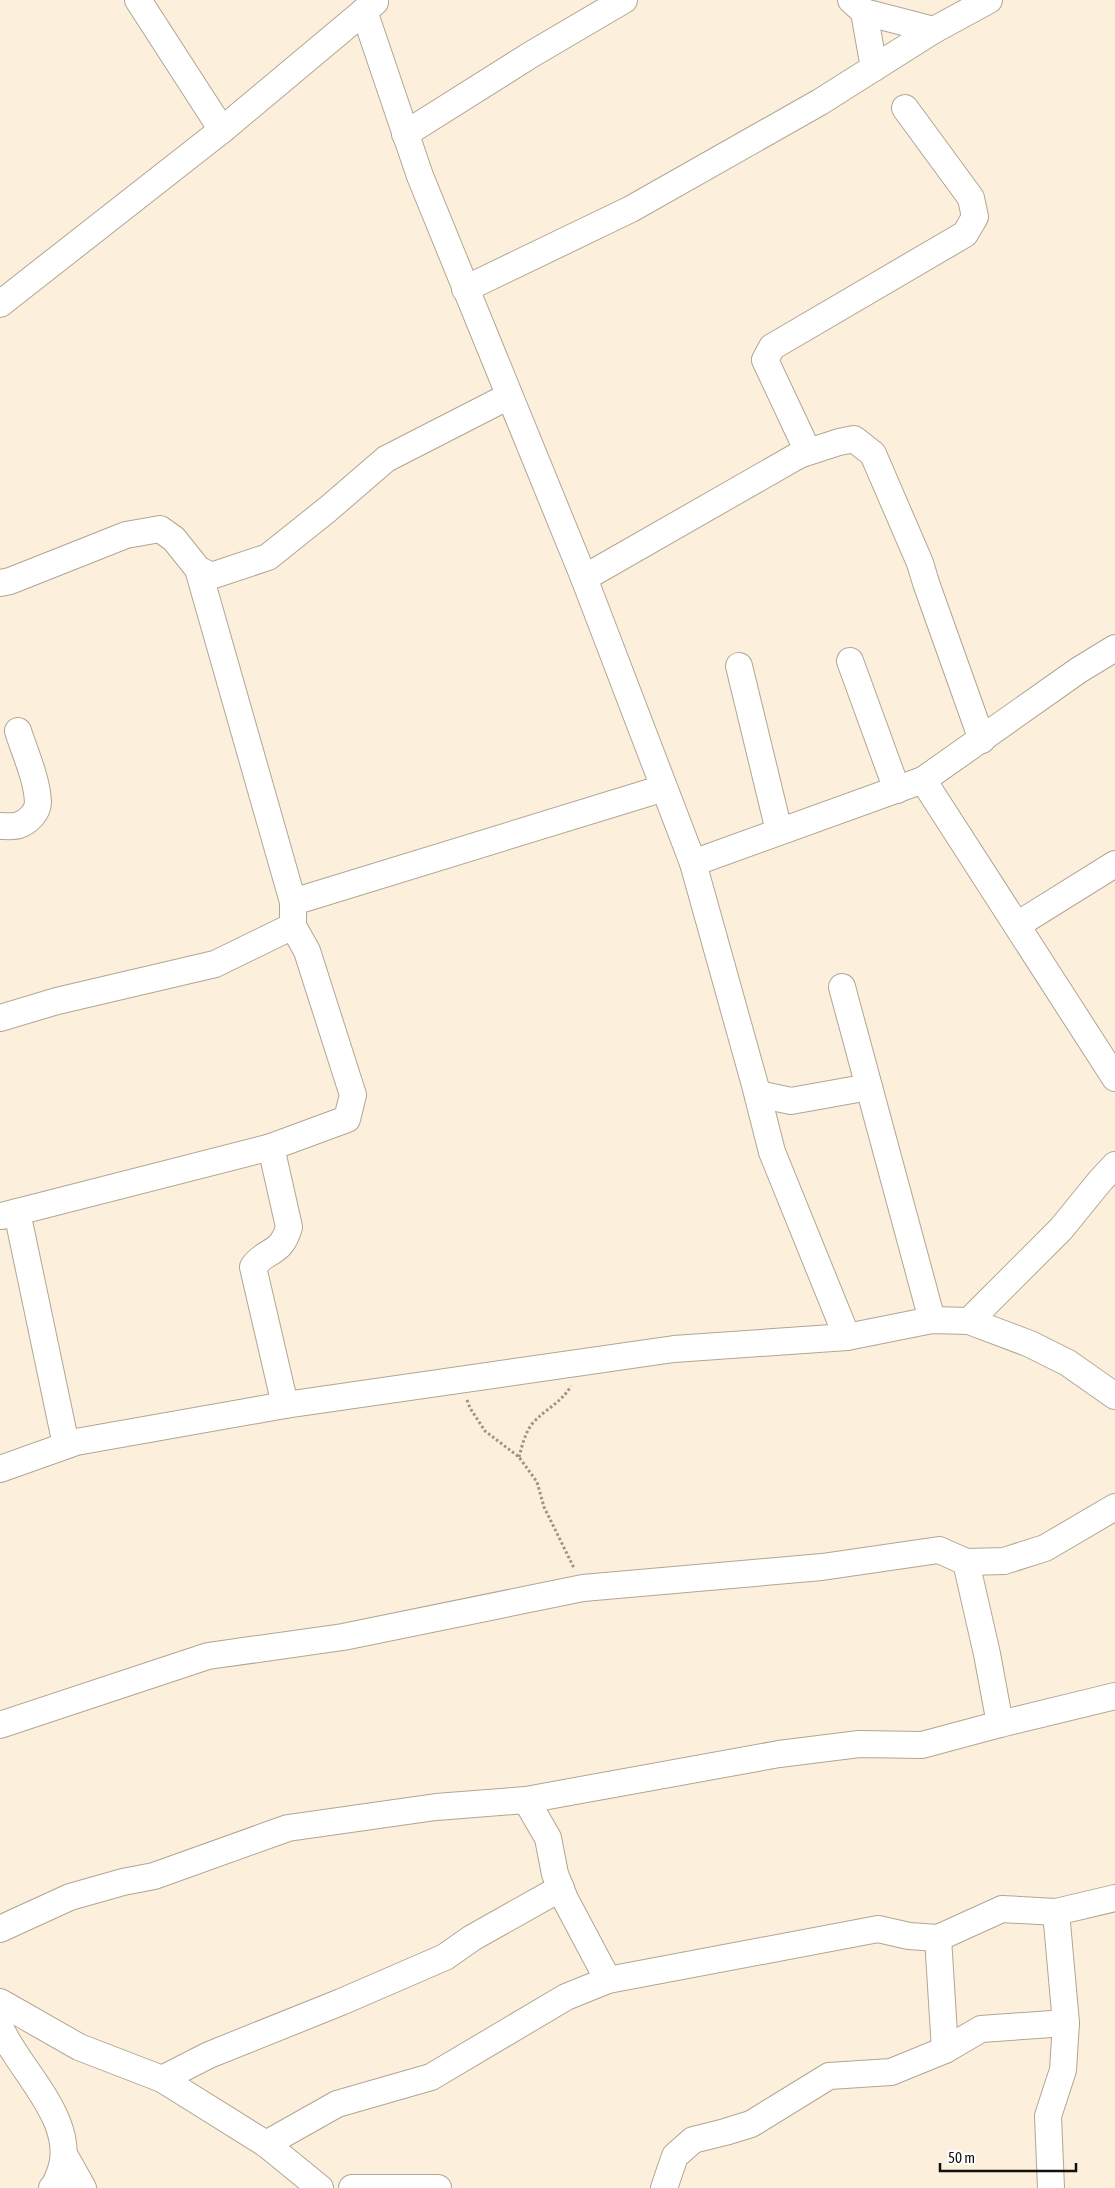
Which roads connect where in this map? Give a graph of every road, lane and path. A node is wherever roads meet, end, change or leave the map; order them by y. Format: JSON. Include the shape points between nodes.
{"nodes":[{"id":1,"x":138,"y":0,"type":"edge"},
{"id":2,"x":624,"y":0,"type":"edge"},
{"id":3,"x":989,"y":0,"type":"edge"},
{"id":4,"x":371,"y":6,"type":"edge"},
{"id":5,"x":858,"y":6,"type":"edge"},
{"id":6,"x":934,"y":30,"type":"junction"},
{"id":7,"x":874,"y":68,"type":"junction"},
{"id":8,"x":905,"y":108,"type":"dead end"},
{"id":9,"x":222,"y":130,"type":"junction"},
{"id":10,"x":405,"y":134,"type":"junction"},
{"id":11,"x":465,"y":289,"type":"junction"},
{"id":12,"x":0,"y":304,"type":"edge"},
{"id":13,"x":509,"y":396,"type":"junction"},
{"id":14,"x":799,"y":455,"type":"junction"},
{"id":15,"x":198,"y":569,"type":"junction"},
{"id":16,"x":584,"y":578,"type":"junction"},
{"id":17,"x":0,"y":583,"type":"edge"},
{"id":18,"x":1115,"y":648,"type":"edge"},
{"id":19,"x":850,"y":661,"type":"dead end"},
{"id":20,"x":739,"y":666,"type":"dead end"},
{"id":21,"x":18,"y":731,"type":"dead end"},
{"id":22,"x":982,"y":740,"type":"junction"},
{"id":23,"x":923,"y":780,"type":"junction"},
{"id":24,"x":664,"y":788,"type":"junction"},
{"id":25,"x":897,"y":790,"type":"junction"},
{"id":26,"x":0,"y":826,"type":"edge"},
{"id":27,"x":779,"y":831,"type":"junction"},
{"id":28,"x":692,"y":863,"type":"junction"},
{"id":29,"x":1115,"y":864,"type":"edge"},
{"id":30,"x":293,"y":914,"type":"junction"},
{"id":31,"x":1017,"y":925,"type":"junction"},
{"id":32,"x":842,"y":987,"type":"dead end"},
{"id":33,"x":0,"y":1018,"type":"edge"},
{"id":34,"x":1115,"y":1078,"type":"edge"},
{"id":35,"x":869,"y":1087,"type":"junction"},
{"id":36,"x":758,"y":1094,"type":"junction"},
{"id":37,"x":271,"y":1147,"type":"junction"},
{"id":38,"x":1115,"y":1165,"type":"edge"},
{"id":39,"x":9,"y":1214,"type":"edge"},
{"id":40,"x":932,"y":1320,"type":"junction"},
{"id":41,"x":969,"y":1321,"type":"junction"},
{"id":42,"x":846,"y":1337,"type":"junction"},
{"id":43,"x":568,"y":1363,"type":"junction"},
{"id":44,"x":460,"y":1380,"type":"junction"},
{"id":45,"x":1115,"y":1396,"type":"edge"},
{"id":46,"x":285,"y":1405,"type":"junction"},
{"id":47,"x":66,"y":1445,"type":"junction"},
{"id":48,"x":519,"y":1457,"type":"junction"},
{"id":49,"x":0,"y":1469,"type":"edge"},
{"id":50,"x":1115,"y":1507,"type":"edge"},
{"id":51,"x":966,"y":1562,"type":"junction"},
{"id":52,"x":583,"y":1588,"type":"junction"},
{"id":53,"x":1115,"y":1696,"type":"edge"},
{"id":54,"x":1000,"y":1724,"type":"junction"},
{"id":55,"x":0,"y":1725,"type":"edge"},
{"id":56,"x":526,"y":1800,"type":"junction"},
{"id":57,"x":560,"y":1888,"type":"junction"},
{"id":58,"x":1115,"y":1898,"type":"edge"},
{"id":59,"x":1056,"y":1912,"type":"junction"},
{"id":60,"x":0,"y":1929,"type":"edge"},
{"id":61,"x":938,"y":1938,"type":"junction"},
{"id":62,"x":608,"y":1980,"type":"junction"},
{"id":63,"x":0,"y":2002,"type":"edge"},
{"id":64,"x":1066,"y":2023,"type":"junction"},
{"id":65,"x":0,"y":2027,"type":"edge"},
{"id":66,"x":944,"y":2050,"type":"junction"},
{"id":67,"x":162,"y":2079,"type":"junction"},
{"id":68,"x":266,"y":2144,"type":"junction"},
{"id":69,"x":65,"y":2156,"type":"junction"},
{"id":70,"x":52,"y":2188,"type":"edge"},
{"id":71,"x":83,"y":2188,"type":"edge"},
{"id":72,"x":320,"y":2188,"type":"edge"},
{"id":73,"x":352,"y":2188,"type":"edge"},
{"id":74,"x":438,"y":2188,"type":"edge"},
{"id":75,"x":664,"y":2188,"type":"edge"},
{"id":76,"x":1051,"y":2188,"type":"edge"}],
"edges":[{"from":1,"to":9,"type":"street"},
{"from":2,"to":10,"type":"street"},
{"from":3,"to":6,"type":"street"},
{"from":4,"to":9,"type":"street"},
{"from":4,"to":10,"type":"street"},
{"from":5,"to":6,"type":"street"},
{"from":5,"to":7,"type":"street"},
{"from":6,"to":7,"type":"street"},
{"from":7,"to":11,"type":"street","via":[[631,210]]},
{"from":8,"to":14,"type":"street","via":[[970,198],[975,217],[965,234],[772,347],[765,360],[803,441],[804,448]]},
{"from":9,"to":12,"type":"street"},
{"from":10,"to":11,"type":"street"},
{"from":11,"to":13,"type":"street"},
{"from":13,"to":15,"type":"street","via":[[386,459],[268,557],[211,576]]},
{"from":13,"to":16,"type":"street"},
{"from":14,"to":16,"type":"street"},
{"from":14,"to":22,"type":"street","via":[[854,439],[874,454],[920,563]]},
{"from":15,"to":17,"type":"street","via":[[174,539],[160,529],[126,536],[10,582]]},
{"from":15,"to":30,"type":"street"},
{"from":16,"to":24,"type":"street"},
{"from":18,"to":22,"type":"street"},
{"from":19,"to":25,"type":"street"},
{"from":20,"to":27,"type":"street"},
{"from":21,"to":26,"type":"street","via":[[38,804],[25,822],[18,826]]},
{"from":22,"to":23,"type":"street"},
{"from":23,"to":25,"type":"street"},
{"from":23,"to":31,"type":"street"},
{"from":24,"to":28,"type":"street"},
{"from":24,"to":30,"type":"street"},
{"from":25,"to":27,"type":"street"},
{"from":27,"to":28,"type":"street"},
{"from":28,"to":36,"type":"street"},
{"from":29,"to":31,"type":"street"},
{"from":30,"to":33,"type":"street","via":[[215,964],[57,1001]]},
{"from":30,"to":37,"type":"street","via":[[353,1095],[347,1119]]},
{"from":31,"to":34,"type":"street"},
{"from":32,"to":35,"type":"street"},
{"from":35,"to":36,"type":"street","via":[[791,1101]]},
{"from":35,"to":40,"type":"street"},
{"from":36,"to":42,"type":"street","via":[[772,1152]]},
{"from":37,"to":39,"type":"street"},
{"from":37,"to":46,"type":"street","via":[[289,1227],[285,1240],[253,1267]]},
{"from":38,"to":41,"type":"street","via":[[1062,1229]]},
{"from":39,"to":47,"type":"street"},
{"from":40,"to":41,"type":"street"},
{"from":40,"to":42,"type":"street"},
{"from":41,"to":45,"type":"street","via":[[1030,1344],[1068,1364]]},
{"from":42,"to":43,"type":"street","via":[[674,1349]]},
{"from":43,"to":44,"type":"street"},
{"from":43,"to":48,"type":"path","via":[[572,1384],[564,1398],[531,1425]]},
{"from":44,"to":46,"type":"street"},
{"from":44,"to":48,"type":"path","via":[[470,1408],[485,1431]]},
{"from":46,"to":47,"type":"street"},
{"from":47,"to":49,"type":"street"},
{"from":48,"to":52,"type":"path","via":[[537,1482],[544,1507]]},
{"from":50,"to":51,"type":"street","via":[[1045,1548],[1004,1561]]},
{"from":51,"to":52,"type":"street","via":[[938,1550],[822,1567]]},
{"from":51,"to":54,"type":"street"},
{"from":52,"to":55,"type":"street","via":[[343,1637],[208,1656]]},
{"from":53,"to":54,"type":"street"},
{"from":54,"to":56,"type":"street","via":[[922,1745],[859,1744],[779,1754]]},
{"from":56,"to":57,"type":"street","via":[[548,1838]]},
{"from":56,"to":60,"type":"street","via":[[436,1807],[288,1828],[154,1876],[70,1897]]},
{"from":57,"to":62,"type":"street"},
{"from":57,"to":67,"type":"street","via":[[444,1957],[209,2055]]},
{"from":58,"to":59,"type":"street"},
{"from":59,"to":61,"type":"street","via":[[1002,1909]]},
{"from":59,"to":64,"type":"street"},
{"from":61,"to":62,"type":"street","via":[[878,1929]]},
{"from":61,"to":66,"type":"street"},
{"from":62,"to":68,"type":"street","via":[[566,1997],[431,2077],[337,2104]]},
{"from":63,"to":67,"type":"street","via":[[79,2046]]},
{"from":64,"to":66,"type":"street","via":[[981,2029]]},
{"from":64,"to":76,"type":"street","via":[[1063,2070],[1048,2116]]},
{"from":65,"to":69,"type":"street","via":[[45,2098],[58,2125]]},
{"from":66,"to":75,"type":"street","via":[[891,2072],[829,2076],[751,2124],[693,2140],[675,2156]]},
{"from":67,"to":68,"type":"street"},
{"from":68,"to":72,"type":"street"},
{"from":69,"to":70,"type":"street"},
{"from":69,"to":71,"type":"street"},
{"from":73,"to":74,"type":"street"}]}
